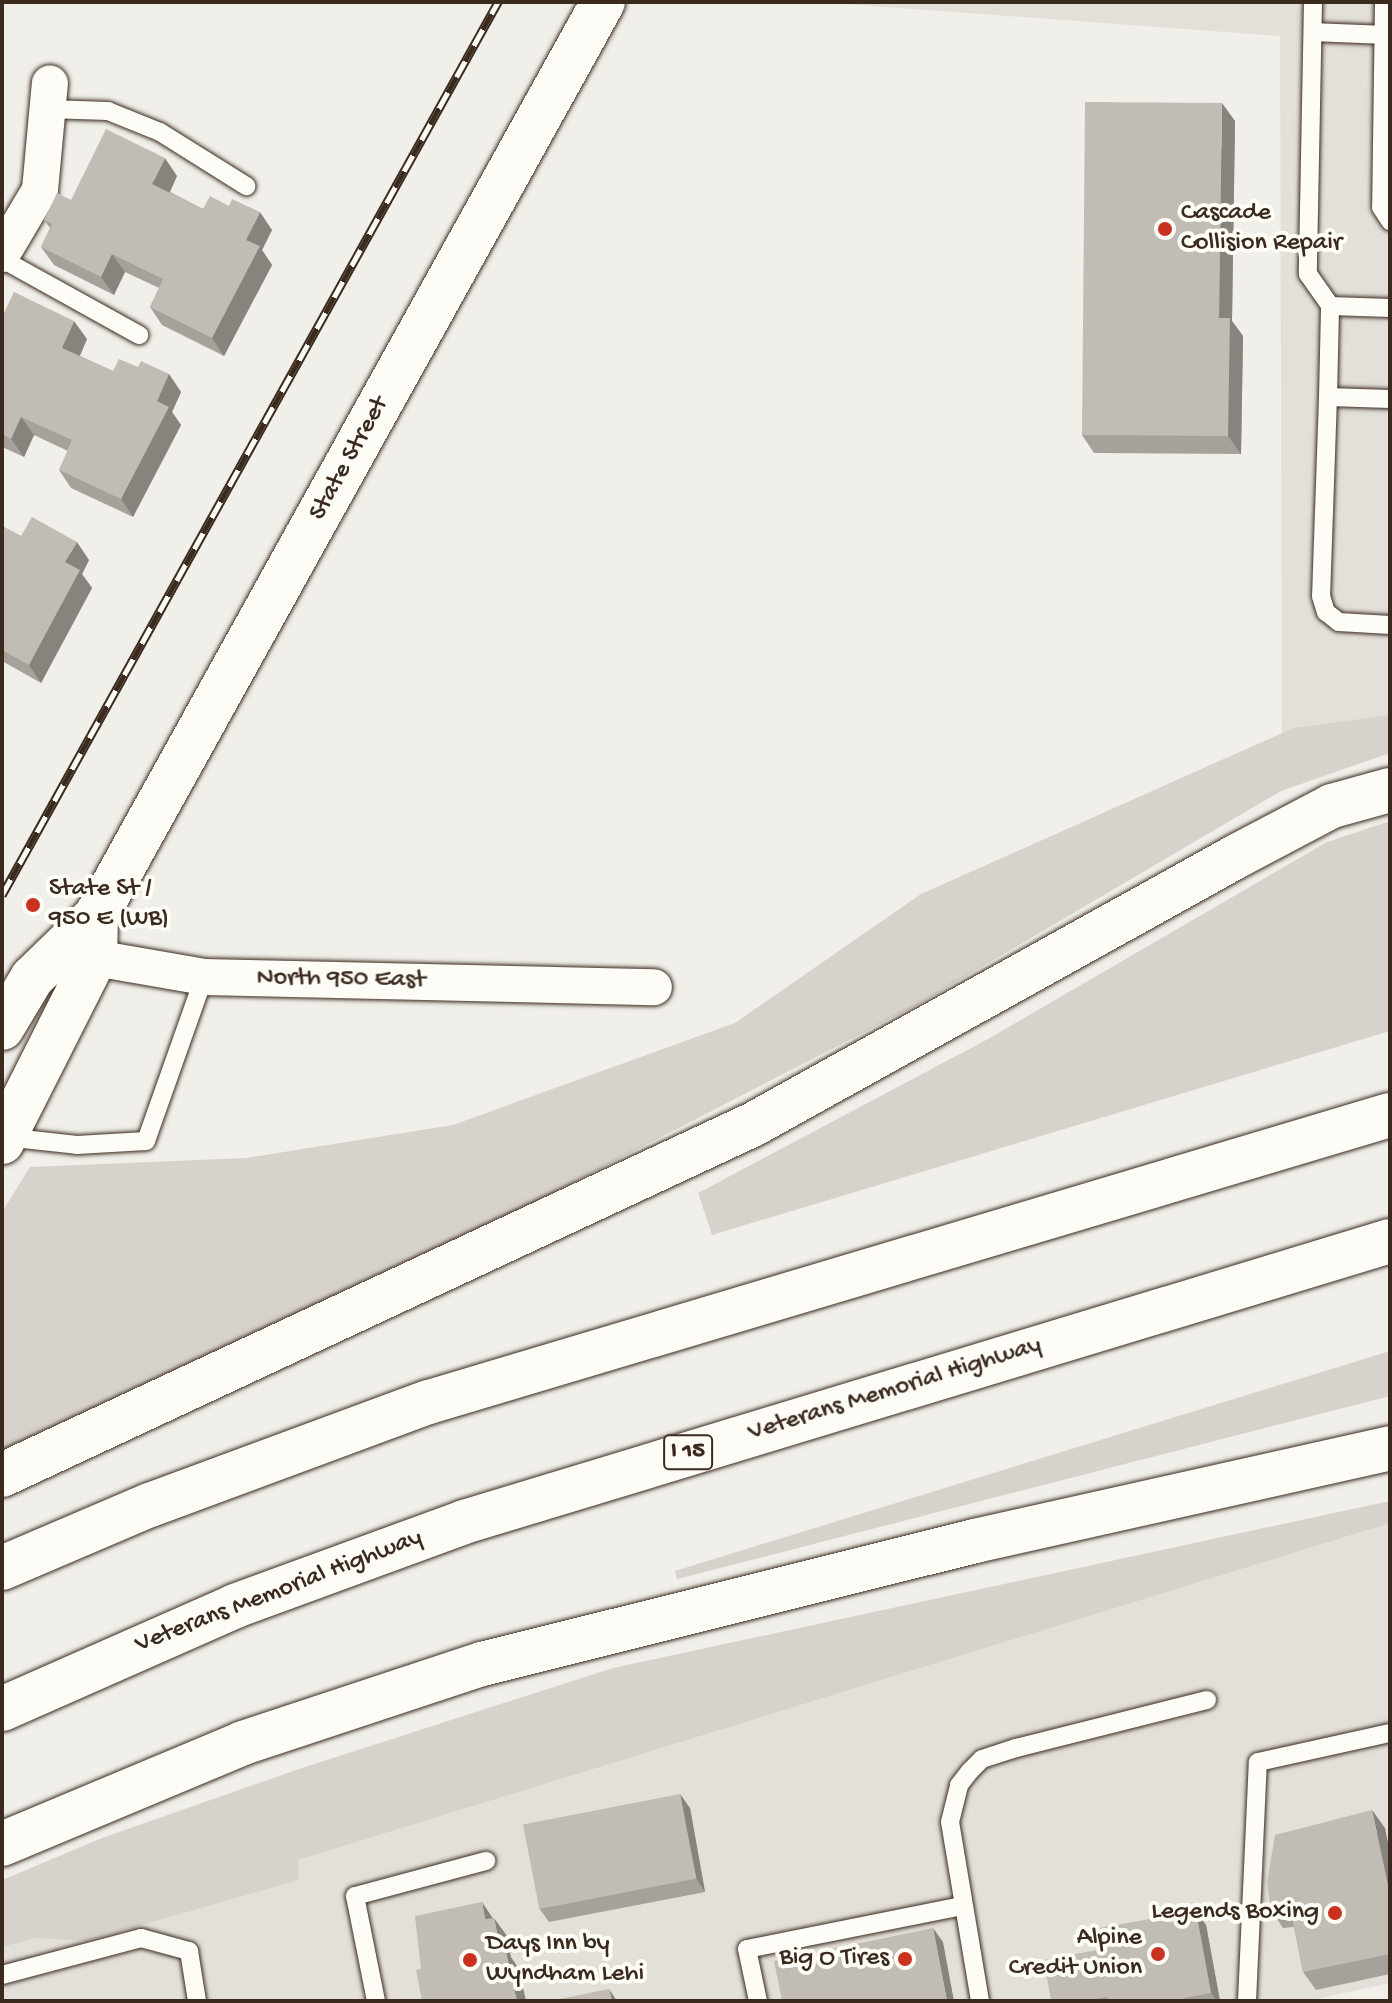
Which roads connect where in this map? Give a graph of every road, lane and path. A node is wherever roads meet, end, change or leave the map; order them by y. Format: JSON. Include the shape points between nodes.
{"nodes":[{"id":1,"x":603,"y":2,"type":"edge"},
{"id":2,"x":1313,"y":2,"type":"edge"},
{"id":3,"x":1384,"y":2,"type":"edge"},
{"id":4,"x":1314,"y":32,"type":"junction"},
{"id":5,"x":1387,"y":34,"type":"edge"},
{"id":6,"x":49,"y":96,"type":"joint"},
{"id":7,"x":246,"y":186,"type":"dead end"},
{"id":8,"x":1390,"y":221,"type":"edge"},
{"id":9,"x":2,"y":257,"type":"edge"},
{"id":10,"x":1330,"y":306,"type":"junction"},
{"id":11,"x":1390,"y":308,"type":"edge"},
{"id":12,"x":139,"y":335,"type":"dead end"},
{"id":13,"x":1328,"y":397,"type":"junction"},
{"id":14,"x":1390,"y":399,"type":"edge"},
{"id":15,"x":1390,"y":625,"type":"edge"},
{"id":16,"x":1390,"y":790,"type":"edge"},
{"id":17,"x":96,"y":937,"type":"junction"},
{"id":18,"x":204,"y":977,"type":"junction"},
{"id":19,"x":654,"y":987,"type":"dead end"},
{"id":20,"x":2,"y":1028,"type":"edge"},
{"id":21,"x":1390,"y":1115,"type":"edge"},
{"id":22,"x":4,"y":1140,"type":"edge"},
{"id":23,"x":1390,"y":1241,"type":"edge"},
{"id":24,"x":1390,"y":1448,"type":"edge"},
{"id":25,"x":2,"y":1475,"type":"edge"},
{"id":26,"x":2,"y":1568,"type":"edge"},
{"id":27,"x":1207,"y":1700,"type":"dead end"},
{"id":28,"x":2,"y":1709,"type":"edge"},
{"id":29,"x":1390,"y":1733,"type":"edge"},
{"id":30,"x":2,"y":1844,"type":"edge"},
{"id":31,"x":486,"y":1861,"type":"dead end"},
{"id":32,"x":963,"y":1906,"type":"junction"},
{"id":33,"x":2,"y":1975,"type":"edge"},
{"id":34,"x":197,"y":2001,"type":"edge"},
{"id":35,"x":376,"y":2001,"type":"edge"},
{"id":36,"x":758,"y":2001,"type":"edge"},
{"id":37,"x":980,"y":2001,"type":"edge"},
{"id":38,"x":1247,"y":2001,"type":"edge"}],
"edges":[{"from":1,"to":17,"type":"main road","name":"State Street"},
{"from":2,"to":4,"type":"lane"},
{"from":3,"to":5,"type":"lane"},
{"from":4,"to":5,"type":"lane"},
{"from":4,"to":10,"type":"lane","via":[[1308,274]]},
{"from":5,"to":8,"type":"lane","via":[[1381,207]]},
{"from":6,"to":7,"type":"lane","via":[[160,132]]},
{"from":6,"to":9,"type":"street","via":[[40,190]]},
{"from":9,"to":12,"type":"lane"},
{"from":10,"to":11,"type":"lane"},
{"from":10,"to":13,"type":"lane"},
{"from":13,"to":14,"type":"lane"},
{"from":13,"to":15,"type":"lane","via":[[1321,596],[1326,612],[1339,622]]},
{"from":16,"to":25,"type":"main road","via":[[1332,806],[754,1124]]},
{"from":17,"to":18,"type":"street","name":"North 950 East"},
{"from":17,"to":20,"type":"main road","name":"State Street","via":[[32,978]]},
{"from":17,"to":22,"type":"main road","name":"State Street"},
{"from":18,"to":19,"type":"street","name":"North 950 East"},
{"from":18,"to":22,"type":"lane","via":[[146,1141],[77,1145]]},
{"from":21,"to":26,"type":"main road","via":[[443,1398],[150,1505]]},
{"from":23,"to":28,"type":"main road","name":"Veterans Memorial Highway","number":"I 15","via":[[464,1522],[221,1611]]},
{"from":24,"to":30,"type":"main road","via":[[975,1541],[482,1664],[243,1743]]},
{"from":27,"to":32,"type":"lane","via":[[982,1759],[959,1785],[950,1822]]},
{"from":29,"to":38,"type":"lane","via":[[1258,1762]]},
{"from":31,"to":35,"type":"lane","via":[[355,1896]]},
{"from":32,"to":36,"type":"lane","via":[[747,1949]]},
{"from":32,"to":37,"type":"lane"},
{"from":33,"to":34,"type":"lane","via":[[141,1938],[189,1951]]}]}
